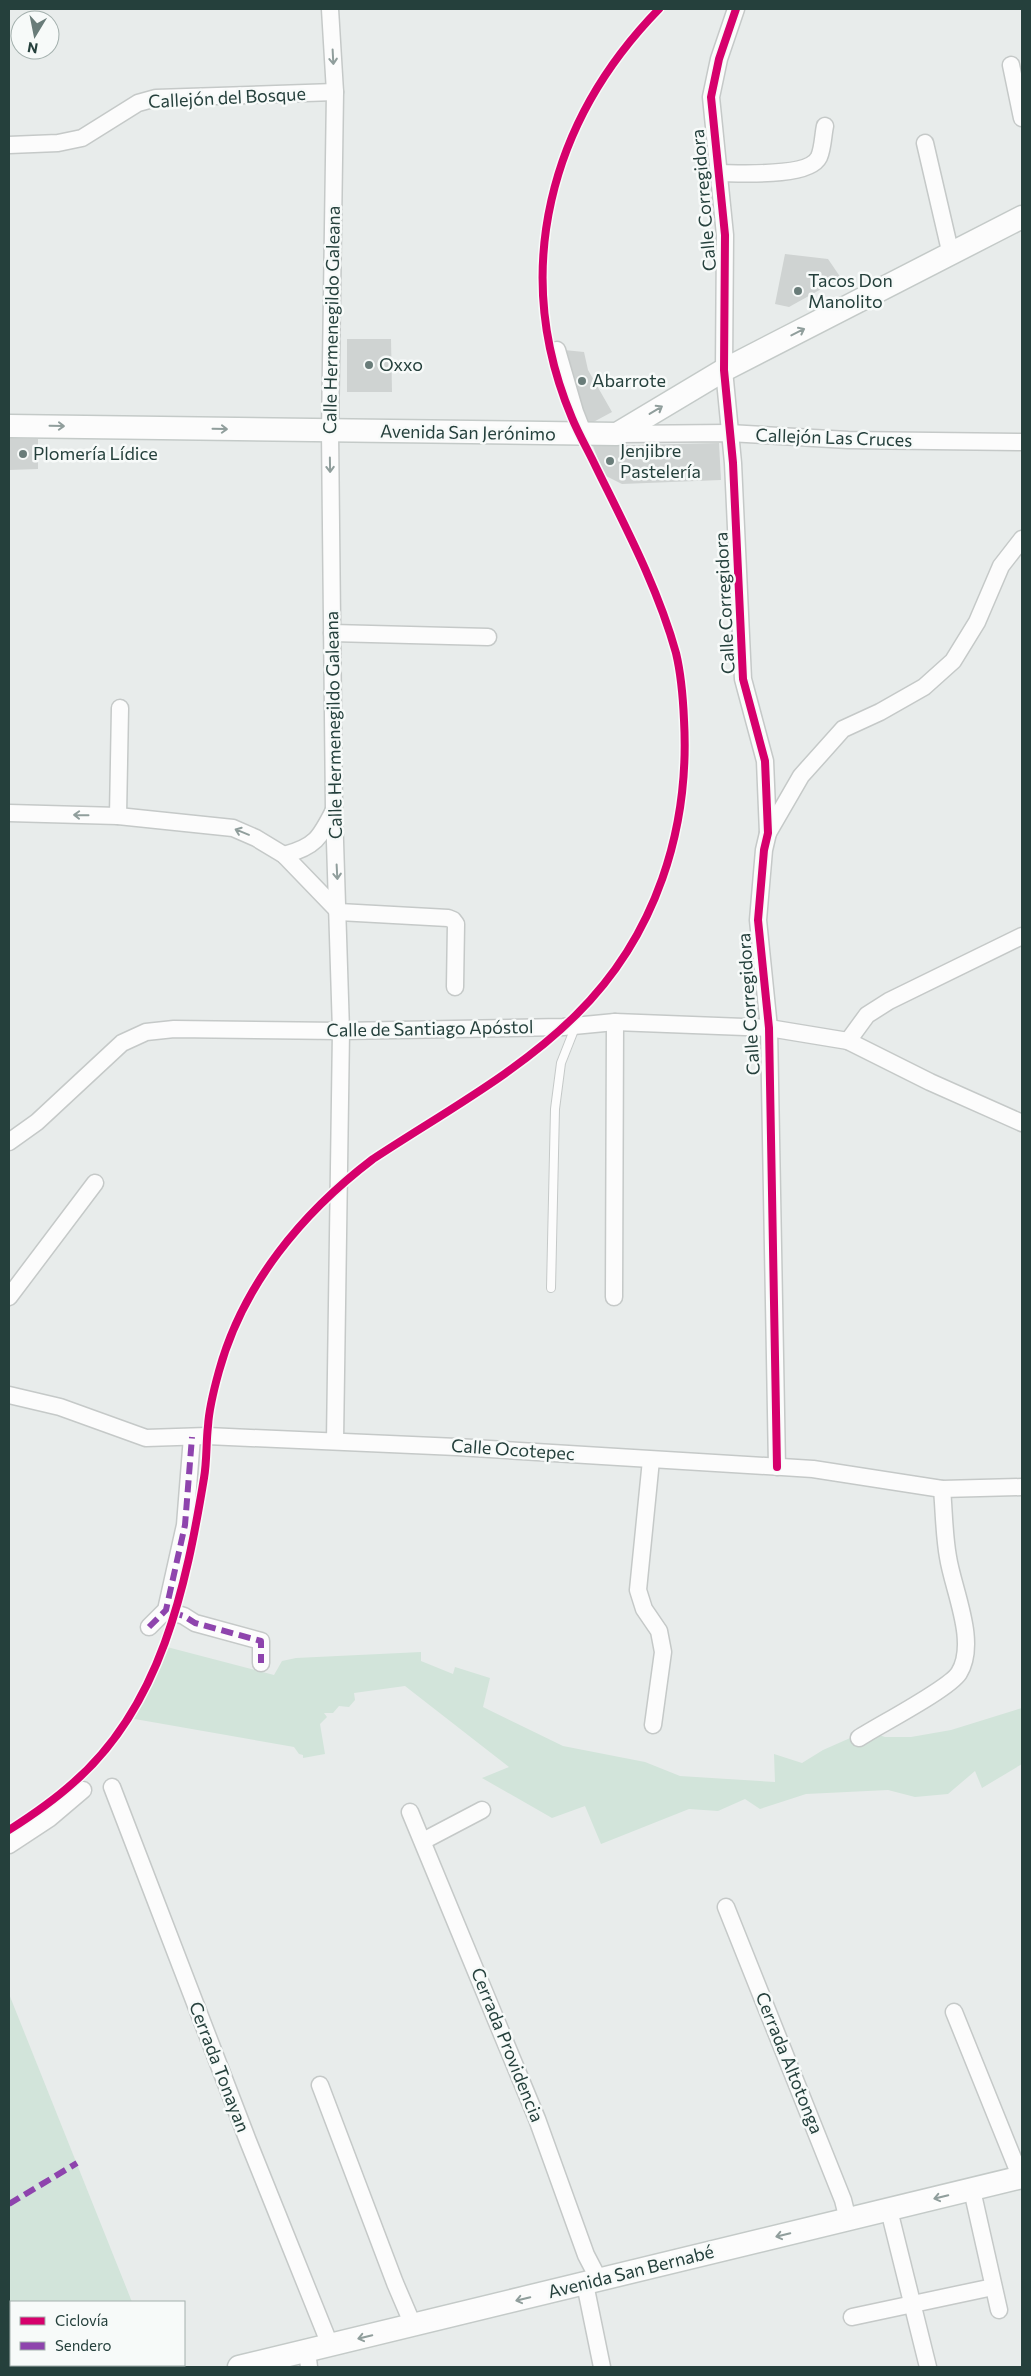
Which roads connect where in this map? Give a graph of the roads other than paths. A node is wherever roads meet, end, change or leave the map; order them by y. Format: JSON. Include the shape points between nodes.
{"nodes":[{"id":1,"x":330,"y":9,"type":"edge"},
{"id":2,"x":736,"y":9,"type":"edge"},
{"id":3,"x":1011,"y":65,"type":"dead end"},
{"id":4,"x":336,"y":92,"type":"junction"},
{"id":5,"x":1022,"y":118,"type":"edge"},
{"id":6,"x":825,"y":126,"type":"dead end"},
{"id":7,"x":925,"y":144,"type":"dead end"},
{"id":8,"x":9,"y":145,"type":"edge"},
{"id":9,"x":717,"y":174,"type":"junction"},
{"id":10,"x":1022,"y":217,"type":"edge"},
{"id":11,"x":951,"y":255,"type":"junction"},
{"id":12,"x":557,"y":350,"type":"dead end"},
{"id":13,"x":724,"y":370,"type":"junction"},
{"id":14,"x":9,"y":426,"type":"edge"},
{"id":15,"x":330,"y":431,"type":"junction"},
{"id":16,"x":729,"y":433,"type":"junction"},
{"id":17,"x":617,"y":434,"type":"junction"},
{"id":18,"x":584,"y":435,"type":"junction"},
{"id":19,"x":1022,"y":442,"type":"edge"},
{"id":20,"x":1022,"y":539,"type":"edge"},
{"id":21,"x":332,"y":633,"type":"junction"},
{"id":22,"x":488,"y":637,"type":"dead end"},
{"id":23,"x":120,"y":708,"type":"dead end"},
{"id":24,"x":334,"y":810,"type":"junction"},
{"id":25,"x":9,"y":813,"type":"edge"},
{"id":26,"x":118,"y":816,"type":"junction"},
{"id":27,"x":768,"y":833,"type":"junction"},
{"id":28,"x":284,"y":856,"type":"junction"},
{"id":29,"x":339,"y":912,"type":"junction"},
{"id":30,"x":1022,"y":936,"type":"edge"},
{"id":31,"x":455,"y":987,"type":"dead end"},
{"id":32,"x":615,"y":1022,"type":"junction"},
{"id":33,"x":576,"y":1025,"type":"junction"},
{"id":34,"x":769,"y":1028,"type":"junction"},
{"id":35,"x":341,"y":1031,"type":"junction"},
{"id":36,"x":848,"y":1041,"type":"junction"},
{"id":37,"x":1022,"y":1123,"type":"edge"},
{"id":38,"x":9,"y":1142,"type":"edge"},
{"id":39,"x":95,"y":1182,"type":"dead end"},
{"id":40,"x":551,"y":1288,"type":"dead end"},
{"id":41,"x":9,"y":1297,"type":"edge"},
{"id":42,"x":614,"y":1297,"type":"dead end"},
{"id":43,"x":9,"y":1395,"type":"edge"},
{"id":44,"x":192,"y":1437,"type":"junction"},
{"id":45,"x":334,"y":1441,"type":"junction"},
{"id":46,"x":651,"y":1460,"type":"junction"},
{"id":47,"x":777,"y":1466,"type":"junction"},
{"id":48,"x":1022,"y":1486,"type":"edge"},
{"id":49,"x":942,"y":1489,"type":"junction"},
{"id":50,"x":166,"y":1610,"type":"junction"},
{"id":51,"x":149,"y":1627,"type":"dead end"},
{"id":52,"x":261,"y":1663,"type":"dead end"},
{"id":53,"x":653,"y":1725,"type":"dead end"},
{"id":54,"x":859,"y":1738,"type":"dead end"},
{"id":55,"x":112,"y":1787,"type":"dead end"},
{"id":56,"x":83,"y":1790,"type":"dead end"},
{"id":57,"x":482,"y":1810,"type":"dead end"},
{"id":58,"x":410,"y":1812,"type":"dead end"},
{"id":59,"x":423,"y":1840,"type":"junction"},
{"id":60,"x":9,"y":1845,"type":"edge"},
{"id":61,"x":726,"y":1907,"type":"dead end"},
{"id":62,"x":954,"y":2012,"type":"dead end"},
{"id":63,"x":320,"y":2085,"type":"dead end"},
{"id":64,"x":1022,"y":2178,"type":"edge"},
{"id":65,"x":972,"y":2190,"type":"junction"},
{"id":66,"x":889,"y":2210,"type":"junction"},
{"id":67,"x":848,"y":2220,"type":"junction"},
{"id":68,"x":592,"y":2282,"type":"junction"},
{"id":69,"x":993,"y":2287,"type":"junction"},
{"id":70,"x":913,"y":2304,"type":"junction"},
{"id":71,"x":998,"y":2310,"type":"dead end"},
{"id":72,"x":852,"y":2317,"type":"dead end"},
{"id":73,"x":413,"y":2325,"type":"junction"},
{"id":74,"x":330,"y":2345,"type":"junction"},
{"id":75,"x":308,"y":2359,"type":"edge"},
{"id":76,"x":240,"y":2367,"type":"edge"},
{"id":77,"x":602,"y":2367,"type":"edge"},
{"id":78,"x":928,"y":2367,"type":"edge"}],
"edges":[{"from":1,"to":4,"type":"street","name":"Calle Hermenegildo Galeana","one_way":true},
{"from":2,"to":9,"type":"street","name":"Calle Corregidora","via":[[719,59],[711,97]]},
{"from":3,"to":5,"type":"street"},
{"from":4,"to":8,"type":"street","name":"Callejón del Bosque","via":[[156,98],[138,103],[82,138],[58,143]]},
{"from":4,"to":15,"type":"street","name":"Calle Hermenegildo Galeana"},
{"from":6,"to":9,"type":"street","via":[[819,157],[809,167],[793,171]]},
{"from":7,"to":11,"type":"street"},
{"from":9,"to":13,"type":"street","name":"Calle Corregidora","via":[[725,235]]},
{"from":10,"to":11,"type":"main road","name":"Avenida San Jerónimo"},
{"from":13,"to":11,"type":"main road","name":"Avenida San Jerónimo","one_way":true},
{"from":12,"to":18,"type":"street"},
{"from":13,"to":16,"type":"street","name":"Calle Corregidora"},
{"from":17,"to":13,"type":"main road","name":"Avenida San Jerónimo","one_way":true},
{"from":14,"to":15,"type":"main road","name":"Avenida San Jerónimo","one_way":true},
{"from":15,"to":18,"type":"main road","name":"Avenida San Jerónimo"},
{"from":15,"to":21,"type":"street","name":"Calle Hermenegildo Galeana","one_way":true},
{"from":16,"to":17,"type":"street","name":"Callejón Las Cruces"},
{"from":16,"to":19,"type":"street","name":"Callejón Las Cruces","via":[[866,440]]},
{"from":16,"to":27,"type":"street","name":"Calle Corregidora","via":[[743,679],[766,761]]},
{"from":17,"to":18,"type":"main road","name":"Avenida San Jerónimo"},
{"from":20,"to":27,"type":"street","via":[[1001,566],[977,622],[953,661],[924,687],[843,729],[801,776]]},
{"from":21,"to":22,"type":"street"},
{"from":21,"to":24,"type":"street","name":"Calle Hermenegildo Galeana"},
{"from":23,"to":26,"type":"street"},
{"from":24,"to":28,"type":"street","via":[[322,833],[305,850]]},
{"from":24,"to":29,"type":"street","name":"Calle Hermenegildo Galeana","one_way":true},
{"from":26,"to":25,"type":"street","one_way":true},
{"from":28,"to":26,"type":"street","one_way":true,"via":[[233,828]]},
{"from":27,"to":34,"type":"street","name":"Calle Corregidora","via":[[758,920]]},
{"from":28,"to":29,"type":"street"},
{"from":29,"to":31,"type":"street","via":[[453,920],[456,924]]},
{"from":29,"to":35,"type":"street","name":"Calle Hermenegildo Galeana"},
{"from":30,"to":36,"type":"street","via":[[889,1000],[867,1015]]},
{"from":32,"to":33,"type":"street","name":"Calle de Santiago Apóstol"},
{"from":32,"to":34,"type":"street","name":"Calle de Santiago Apóstol"},
{"from":32,"to":42,"type":"street"},
{"from":33,"to":35,"type":"street","name":"Calle de Santiago Apóstol"},
{"from":33,"to":40,"type":"lane","via":[[561,1064],[556,1109]]},
{"from":34,"to":36,"type":"street","name":"Calle de Santiago Apóstol"},
{"from":34,"to":47,"type":"street","name":"Calle Corregidora"},
{"from":35,"to":38,"type":"street","name":"Calle de Santiago Apóstol","via":[[174,1029],[146,1032],[122,1043],[37,1122]]},
{"from":35,"to":45,"type":"street","name":"Calle Hermenegildo Galeana"},
{"from":36,"to":37,"type":"street","name":"Calle de Santiago Apóstol"},
{"from":39,"to":41,"type":"street"},
{"from":43,"to":44,"type":"street","name":"Calle Ocotepec","via":[[60,1406],[146,1438]]},
{"from":44,"to":45,"type":"street","name":"Calle Ocotepec"},
{"from":44,"to":50,"type":"street","via":[[185,1525]]},
{"from":45,"to":46,"type":"street","name":"Calle Ocotepec"},
{"from":46,"to":47,"type":"street","name":"Calle Ocotepec"},
{"from":46,"to":53,"type":"street","via":[[638,1590],[644,1609],[659,1631],[662,1652]]},
{"from":47,"to":49,"type":"street","name":"Calle Ocotepec"},
{"from":48,"to":49,"type":"street","name":"Calle Ocotepec"},
{"from":49,"to":54,"type":"street","via":[[948,1558],[965,1629],[964,1659],[958,1674],[943,1688]]},
{"from":50,"to":51,"type":"street"},
{"from":50,"to":52,"type":"street","via":[[195,1623],[261,1641]]},
{"from":55,"to":74,"type":"street","name":"Cerrada Tonayan","via":[[240,2122]]},
{"from":56,"to":60,"type":"street","via":[[50,1818]]},
{"from":57,"to":59,"type":"street"},
{"from":58,"to":59,"type":"street","name":"Cerrada Providencia"},
{"from":59,"to":68,"type":"street","name":"Cerrada Providencia","via":[[537,2119],[586,2254]]},
{"from":61,"to":67,"type":"street","name":"Cerrada Altotonga","via":[[840,2191]]},
{"from":62,"to":64,"type":"street"},
{"from":63,"to":73,"type":"street"},
{"from":64,"to":65,"type":"main road","name":"Avenida San Bernabé"},
{"from":65,"to":66,"type":"main road","name":"Avenida San Bernabé","one_way":true},
{"from":65,"to":69,"type":"street"},
{"from":66,"to":67,"type":"main road","name":"Avenida San Bernabé"},
{"from":66,"to":70,"type":"street"},
{"from":67,"to":68,"type":"main road","name":"Avenida San Bernabé","one_way":true},
{"from":68,"to":73,"type":"main road","name":"Avenida San Bernabé","one_way":true},
{"from":68,"to":77,"type":"street","name":"Cerrada Providencia"},
{"from":69,"to":70,"type":"street"},
{"from":69,"to":71,"type":"street"},
{"from":70,"to":72,"type":"street"},
{"from":70,"to":78,"type":"street"},
{"from":73,"to":74,"type":"main road","name":"Avenida San Bernabé","one_way":true},
{"from":74,"to":75,"type":"main road","name":"Avenida San Bernabé"},
{"from":75,"to":76,"type":"main road","name":"Avenida San Bernabé"}]}
